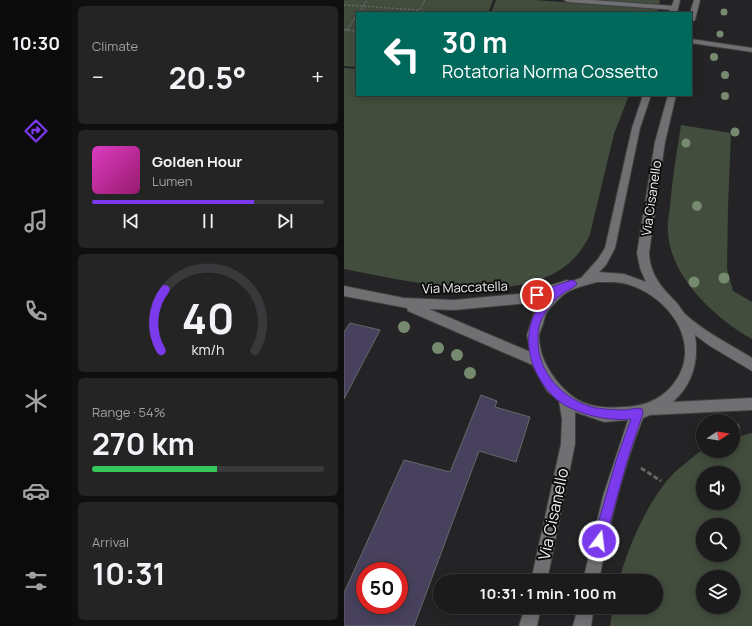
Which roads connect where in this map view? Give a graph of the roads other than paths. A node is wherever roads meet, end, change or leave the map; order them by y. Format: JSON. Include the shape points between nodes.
{"nodes":[{"id":1,"x":567,"y":0,"type":"edge"},
{"id":2,"x":677,"y":0,"type":"edge"},
{"id":3,"x":696,"y":0,"type":"edge"},
{"id":4,"x":673,"y":10,"type":"edge"},
{"id":5,"x":692,"y":16,"type":"edge"},
{"id":6,"x":692,"y":42,"type":"edge"},
{"id":7,"x":752,"y":50,"type":"edge"},
{"id":8,"x":647,"y":96,"type":"edge"},
{"id":9,"x":672,"y":96,"type":"edge"},
{"id":10,"x":586,"y":279,"type":"junction"},
{"id":11,"x":572,"y":284,"type":"junction"},
{"id":12,"x":344,"y":291,"type":"edge"},
{"id":13,"x":664,"y":297,"type":"junction"},
{"id":14,"x":404,"y":303,"type":"junction"},
{"id":15,"x":682,"y":318,"type":"junction"},
{"id":16,"x":536,"y":360,"type":"junction"},
{"id":17,"x":752,"y":366,"type":"edge"},
{"id":18,"x":566,"y":400,"type":"junction"},
{"id":19,"x":752,"y":404,"type":"edge"},
{"id":20,"x":643,"y":411,"type":"junction"},
{"id":21,"x":540,"y":574,"type":"edge"},
{"id":22,"x":593,"y":574,"type":"edge"},
{"id":23,"x":531,"y":614,"type":"edge"},
{"id":24,"x":585,"y":614,"type":"edge"},
{"id":25,"x":528,"y":626,"type":"edge"},
{"id":26,"x":582,"y":626,"type":"edge"}],
"edges":[{"from":1,"to":4,"type":"lane"},
{"from":2,"to":4,"type":"main road"},
{"from":3,"to":5,"type":"main road"},
{"from":6,"to":7,"type":"main road"},
{"from":8,"to":10,"type":"main road","name":"Via Cisanello","via":[[634,136],[610,248],[602,262]]},
{"from":9,"to":13,"type":"main road","name":"Via Cisanello","via":[[659,147],[643,258],[652,281]]},
{"from":10,"to":11,"type":"main road"},
{"from":10,"to":13,"type":"main road","via":[[608,277],[632,280]]},
{"from":11,"to":14,"type":"main road","name":"Via Maccatella","via":[[514,300],[454,304]]},
{"from":11,"to":16,"type":"main road","via":[[552,296],[539,314],[533,337]]},
{"from":12,"to":14,"type":"main road","name":"Via Maccatella"},
{"from":13,"to":15,"type":"main road"},
{"from":14,"to":16,"type":"main road","name":"Via Maccatella"},
{"from":15,"to":17,"type":"main road"},
{"from":15,"to":20,"type":"main road","via":[[689,335],[691,352],[686,376],[671,396]]},
{"from":16,"to":18,"type":"main road","via":[[547,381]]},
{"from":18,"to":20,"type":"main road","via":[[595,412],[624,415]]},
{"from":18,"to":21,"type":"main road","name":"Via Cisanello","via":[[569,419],[568,444]]},
{"from":19,"to":20,"type":"main road"},
{"from":20,"to":22,"type":"main road","via":[[631,430],[605,517]]},
{"from":23,"to":25,"type":"main road"},
{"from":24,"to":26,"type":"main road"}]}
